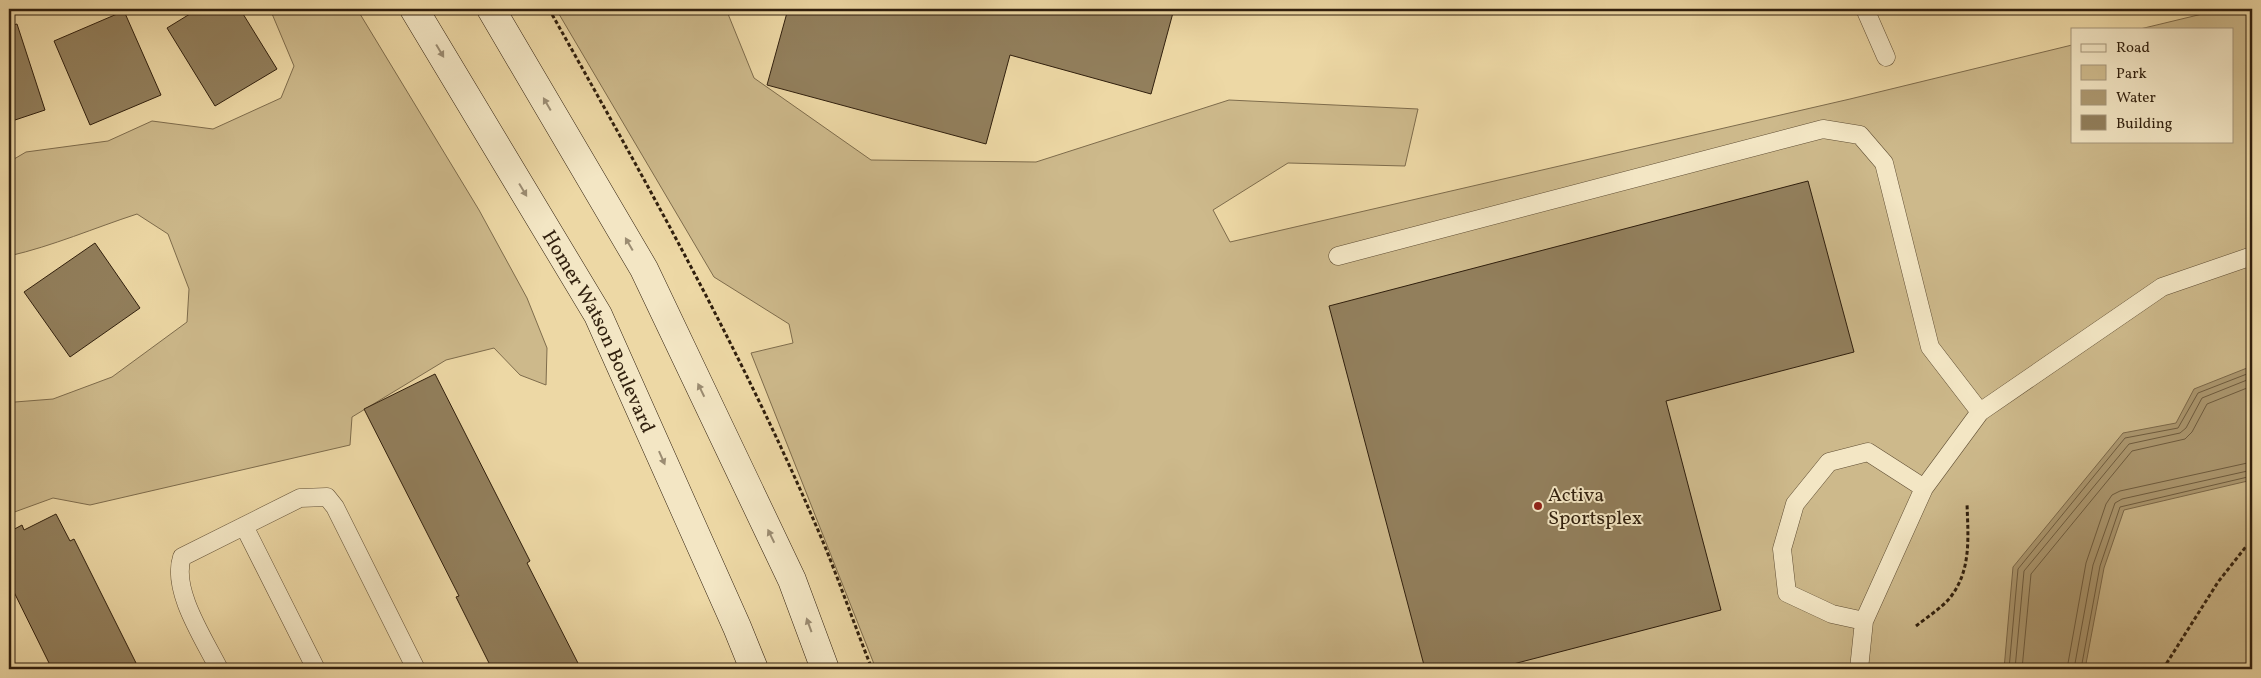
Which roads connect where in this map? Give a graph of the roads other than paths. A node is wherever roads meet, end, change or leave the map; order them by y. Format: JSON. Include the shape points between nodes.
{"nodes":[{"id":1,"x":414,"y":9,"type":"edge"},
{"id":2,"x":491,"y":9,"type":"edge"},
{"id":3,"x":1865,"y":9,"type":"edge"},
{"id":4,"x":1886,"y":57,"type":"dead end"},
{"id":5,"x":1338,"y":256,"type":"dead end"},
{"id":6,"x":2252,"y":256,"type":"edge"},
{"id":7,"x":1980,"y":412,"type":"junction"},
{"id":8,"x":1924,"y":488,"type":"junction"},
{"id":9,"x":244,"y":526,"type":"junction"},
{"id":10,"x":1864,"y":621,"type":"junction"},
{"id":11,"x":219,"y":669,"type":"edge"},
{"id":12,"x":316,"y":669,"type":"edge"},
{"id":13,"x":416,"y":669,"type":"edge"},
{"id":14,"x":754,"y":669,"type":"edge"},
{"id":15,"x":825,"y":669,"type":"edge"},
{"id":16,"x":1859,"y":669,"type":"edge"}],
"edges":[{"from":1,"to":14,"type":"main road","name":"Homer Watson Boulevard","one_way":true,"via":[[598,315]]},
{"from":15,"to":2,"type":"main road","one_way":true,"via":[[792,580],[644,269]]},
{"from":3,"to":4,"type":"lane"},
{"from":5,"to":7,"type":"lane","via":[[1823,129],[1860,135],[1884,163],[1930,347]]},
{"from":6,"to":7,"type":"lane","via":[[2162,287]]},
{"from":7,"to":8,"type":"lane"},
{"from":8,"to":10,"type":"lane"},
{"from":8,"to":10,"type":"lane","via":[[1868,452],[1828,462],[1795,504],[1782,549],[1787,593],[1832,614]]},
{"from":9,"to":11,"type":"lane","via":[[182,557],[180,564],[178,577],[182,592]]},
{"from":9,"to":12,"type":"lane"},
{"from":9,"to":13,"type":"lane","via":[[300,498],[327,497],[335,507]]},
{"from":10,"to":16,"type":"lane"}]}
